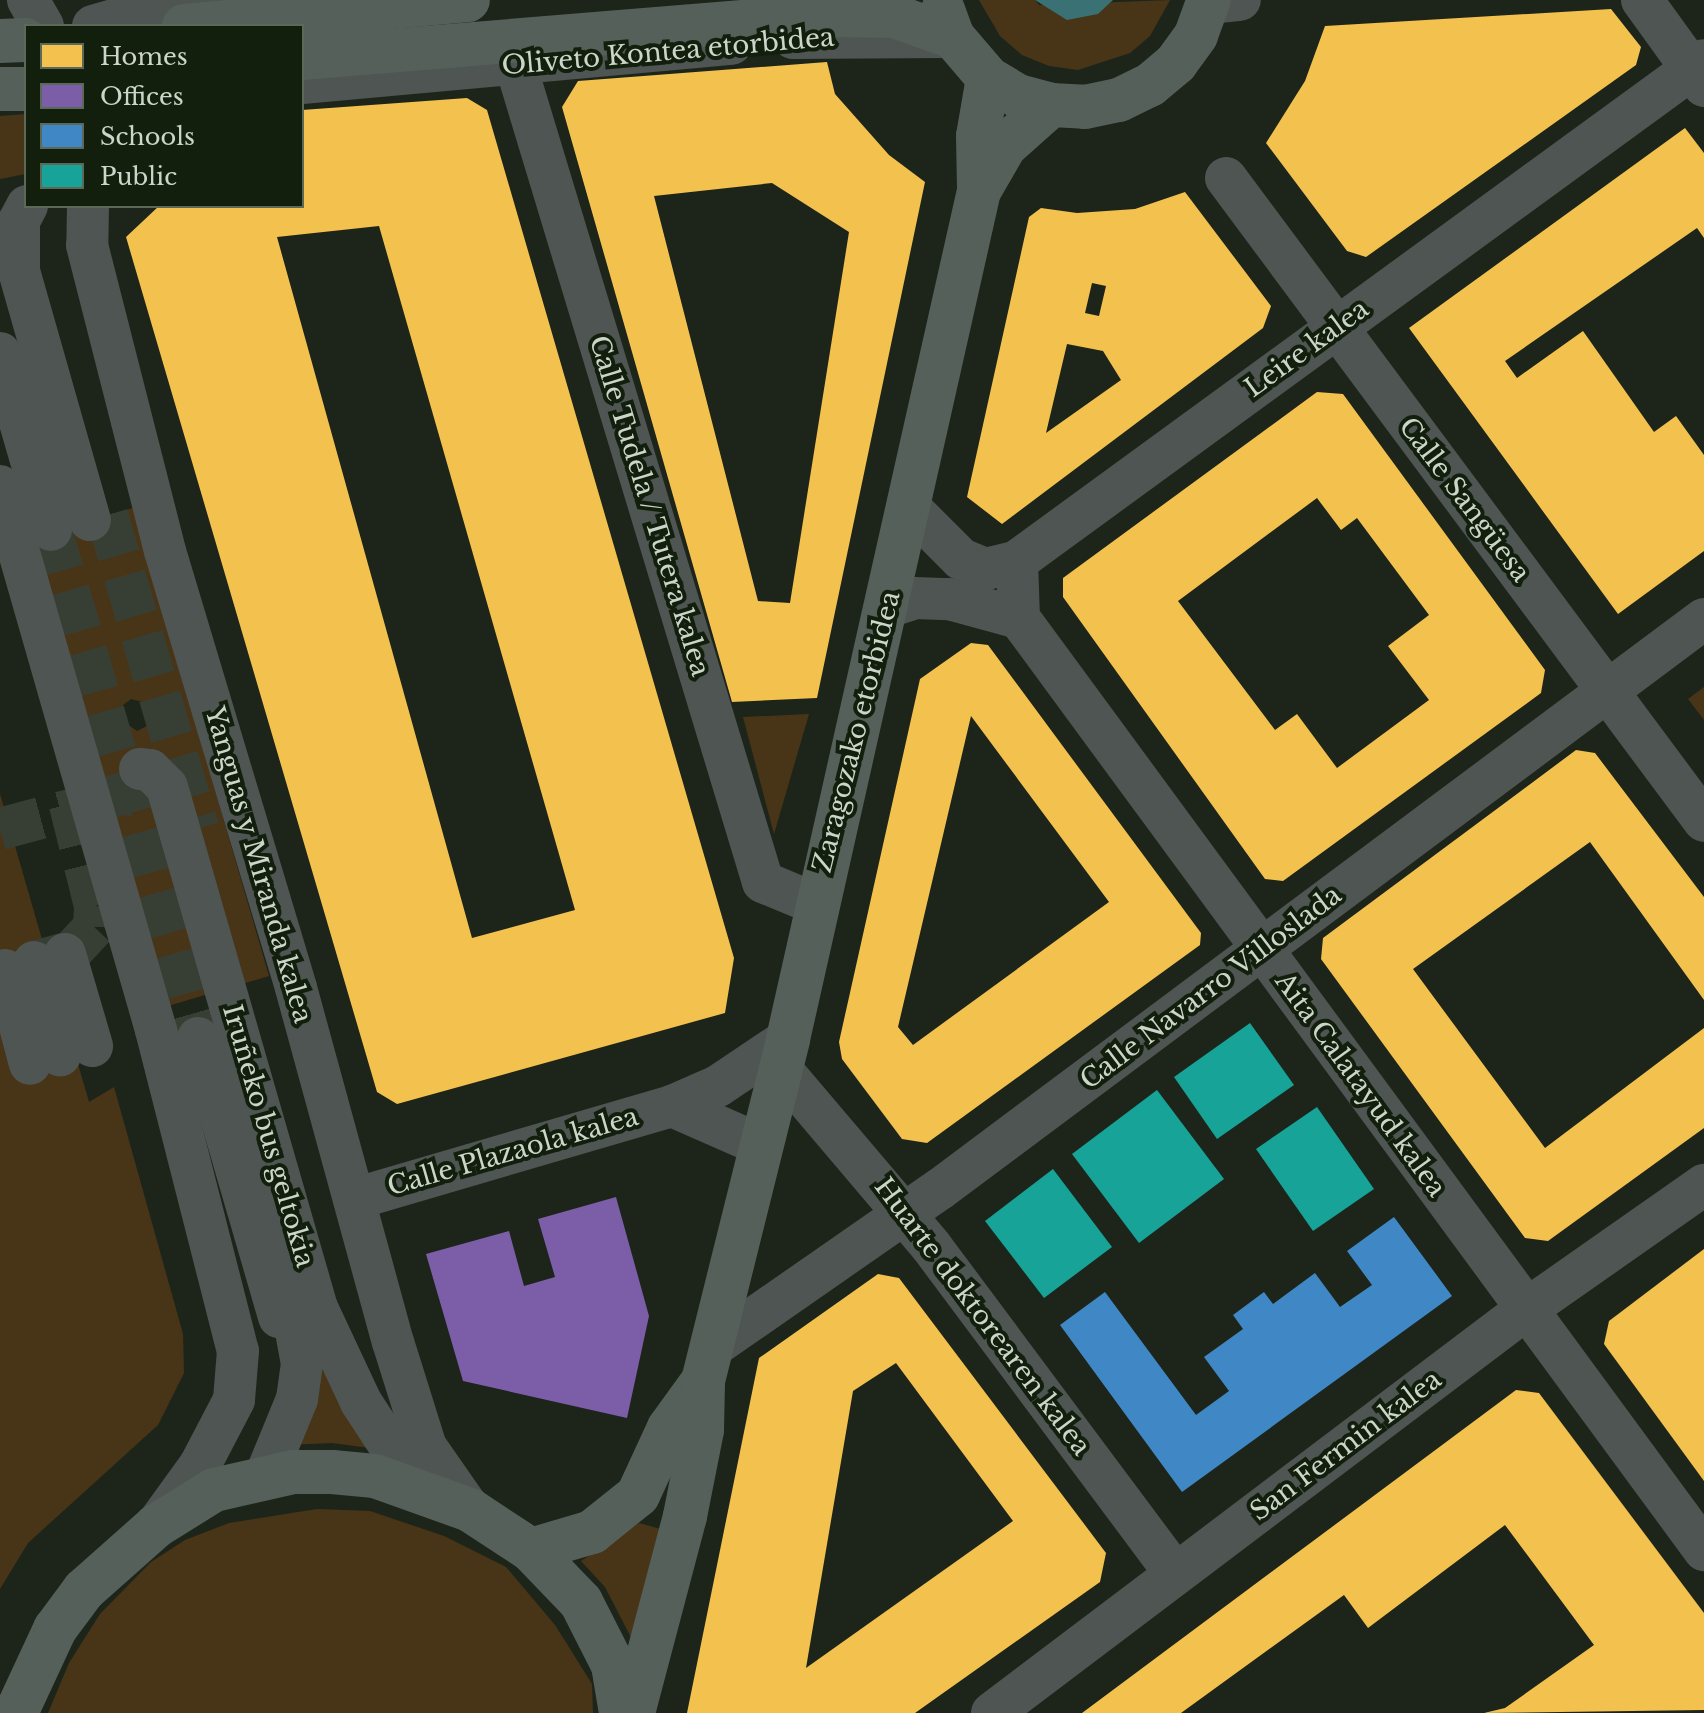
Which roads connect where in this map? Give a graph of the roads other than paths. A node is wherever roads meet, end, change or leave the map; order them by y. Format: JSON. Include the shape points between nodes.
{"nodes":[{"id":1,"x":28,"y":0,"type":"edge"},
{"id":2,"x":234,"y":0,"type":"edge"},
{"id":3,"x":468,"y":0,"type":"edge"},
{"id":4,"x":1642,"y":0,"type":"edge"},
{"id":5,"x":1219,"y":1,"type":"edge"},
{"id":6,"x":946,"y":18,"type":"edge"},
{"id":7,"x":42,"y":24,"type":"edge"},
{"id":8,"x":100,"y":24,"type":"edge"},
{"id":9,"x":206,"y":24,"type":"edge"},
{"id":10,"x":24,"y":40,"type":"edge"},
{"id":11,"x":0,"y":41,"type":"edge"},
{"id":12,"x":304,"y":58,"type":"edge"},
{"id":13,"x":1700,"y":72,"type":"edge"},
{"id":14,"x":519,"y":76,"type":"dead end"},
{"id":15,"x":988,"y":78,"type":"junction"},
{"id":16,"x":304,"y":83,"type":"edge"},
{"id":17,"x":0,"y":89,"type":"edge"},
{"id":18,"x":24,"y":89,"type":"edge"},
{"id":19,"x":1051,"y":105,"type":"junction"},
{"id":20,"x":1226,"y":178,"type":"dead end"},
{"id":21,"x":979,"y":191,"type":"junction"},
{"id":22,"x":24,"y":196,"type":"edge"},
{"id":23,"x":0,"y":197,"type":"edge"},
{"id":24,"x":26,"y":208,"type":"edge"},
{"id":25,"x":44,"y":208,"type":"edge"},
{"id":26,"x":102,"y":208,"type":"edge"},
{"id":27,"x":88,"y":226,"type":"edge"},
{"id":28,"x":0,"y":287,"type":"edge"},
{"id":29,"x":1335,"y":328,"type":"junction"},
{"id":30,"x":0,"y":353,"type":"edge"},
{"id":31,"x":0,"y":469,"type":"edge"},
{"id":32,"x":0,"y":486,"type":"edge"},
{"id":33,"x":910,"y":508,"type":"junction"},
{"id":34,"x":80,"y":522,"type":"junction"},
{"id":35,"x":0,"y":561,"type":"edge"},
{"id":36,"x":1017,"y":561,"type":"junction"},
{"id":37,"x":888,"y":607,"type":"junction"},
{"id":38,"x":1019,"y":618,"type":"junction"},
{"id":39,"x":1704,"y":619,"type":"edge"},
{"id":40,"x":1608,"y":692,"type":"junction"},
{"id":41,"x":1704,"y":821,"type":"edge"},
{"id":42,"x":816,"y":904,"type":"junction"},
{"id":43,"x":1263,"y":951,"type":"junction"},
{"id":44,"x":29,"y":970,"type":"edge"},
{"id":45,"x":254,"y":1018,"type":"dead end"},
{"id":46,"x":198,"y":1038,"type":"tunnel mouth"},
{"id":47,"x":784,"y":1054,"type":"junction"},
{"id":48,"x":672,"y":1106,"type":"junction"},
{"id":49,"x":761,"y":1145,"type":"junction"},
{"id":50,"x":1704,"y":1185,"type":"edge"},
{"id":51,"x":354,"y":1199,"type":"junction"},
{"id":52,"x":905,"y":1214,"type":"junction"},
{"id":53,"x":1524,"y":1311,"type":"junction"},
{"id":54,"x":707,"y":1364,"type":"junction"},
{"id":55,"x":426,"y":1447,"type":"junction"},
{"id":56,"x":252,"y":1480,"type":"junction"},
{"id":57,"x":450,"y":1502,"type":"junction"},
{"id":58,"x":156,"y":1526,"type":"junction"},
{"id":59,"x":531,"y":1550,"type":"junction"},
{"id":60,"x":1704,"y":1550,"type":"edge"},
{"id":61,"x":1175,"y":1573,"type":"junction"},
{"id":62,"x":16,"y":1713,"type":"edge"},
{"id":63,"x":621,"y":1713,"type":"edge"},
{"id":64,"x":633,"y":1713,"type":"edge"},
{"id":65,"x":992,"y":1713,"type":"edge"}],
"edges":[{"from":1,"to":7,"type":"street"},
{"from":2,"to":8,"type":"street","via":[[158,7]]},
{"from":3,"to":9,"type":"main road"},
{"from":4,"to":13,"type":"street"},
{"from":5,"to":19,"type":"main road","via":[[1176,63],[1150,85],[1119,100],[1085,107]]},
{"from":6,"to":12,"type":"main road","name":"Oliveto Kontea etorbidea","via":[[814,15]]},
{"from":6,"to":15,"type":"main road"},
{"from":6,"to":16,"type":"street","name":"Oliveto Kontea etorbidea","via":[[799,38]]},
{"from":10,"to":11,"type":"main road"},
{"from":13,"to":29,"type":"street","name":"Leire kalea"},
{"from":14,"to":42,"type":"street","name":"Calle Tudela / Tutera kalea","via":[[763,882]]},
{"from":15,"to":19,"type":"main road","via":[[1018,96]]},
{"from":15,"to":21,"type":"main road","via":[[978,136]]},
{"from":17,"to":18,"type":"main road"},
{"from":19,"to":21,"type":"main road","name":"Zaragozako etorbidea","via":[[1005,146]]},
{"from":20,"to":29,"type":"street","name":"Calle Sangüesa"},
{"from":21,"to":33,"type":"main road","name":"Zaragozako etorbidea"},
{"from":22,"to":23,"type":"street"},
{"from":24,"to":34,"type":"street","via":[[19,221],[19,271]]},
{"from":25,"to":34,"type":"street","via":[[36,259]]},
{"from":26,"to":27,"type":"street"},
{"from":27,"to":51,"type":"street","name":"Yanguas y Miranda kalea","via":[[165,551]]},
{"from":28,"to":34,"type":"street"},
{"from":29,"to":36,"type":"street","name":"Leire kalea"},
{"from":29,"to":40,"type":"street","name":"Calle Sangüesa"},
{"from":30,"to":34,"type":"street"},
{"from":31,"to":35,"type":"street","via":[[78,786]]},
{"from":32,"to":58,"type":"street","via":[[156,1030],[238,1351],[234,1400],[200,1465]]},
{"from":33,"to":36,"type":"street","name":"Leire kalea","via":[[961,559],[986,569]]},
{"from":33,"to":37,"type":"main road","name":"Zaragozako etorbidea"},
{"from":36,"to":38,"type":"street"},
{"from":37,"to":38,"type":"street","via":[[915,598],[949,599]]},
{"from":37,"to":42,"type":"main road","name":"Zaragozako etorbidea"},
{"from":38,"to":43,"type":"street","name":"Aita Calatayud kalea"},
{"from":39,"to":40,"type":"street","name":"Calle Navarro Villoslada"},
{"from":40,"to":41,"type":"street","name":"Calle Sangüesa"},
{"from":40,"to":43,"type":"street","name":"Calle Navarro Villoslada"},
{"from":42,"to":47,"type":"main road","name":"Zaragozako etorbidea"},
{"from":43,"to":52,"type":"street","name":"Calle Navarro Villoslada"},
{"from":43,"to":53,"type":"street","name":"Aita Calatayud kalea"},
{"from":44,"to":44,"type":"street","via":[[53,1057]]},
{"from":45,"to":55,"type":"street","via":[[339,1308],[382,1392]]},
{"from":46,"to":56,"type":"street","via":[[278,1313],[283,1348],[271,1422]]},
{"from":47,"to":48,"type":"street","name":"Calle Plazaola kalea"},
{"from":47,"to":49,"type":"main road","name":"Zaragozako etorbidea"},
{"from":47,"to":52,"type":"street","name":"Huarte doktorearen kalea"},
{"from":48,"to":49,"type":"street","name":"Calle Plazaola kalea"},
{"from":48,"to":51,"type":"street","name":"Calle Plazaola kalea"},
{"from":49,"to":54,"type":"main road","name":"Zaragozako etorbidea"},
{"from":50,"to":53,"type":"street","name":"San Fermin kalea"},
{"from":51,"to":55,"type":"street","name":"Yanguas y Miranda kalea"},
{"from":52,"to":54,"type":"street","name":"Calle Navarro Villoslada"},
{"from":52,"to":61,"type":"street","name":"Huarte doktorearen kalea"},
{"from":53,"to":60,"type":"street","name":"Aita Calatayud kalea"},
{"from":53,"to":61,"type":"street","name":"San Fermin kalea"},
{"from":54,"to":59,"type":"main road","name":"Zaragozako etorbidea","via":[[638,1495],[592,1532]]},
{"from":54,"to":64,"type":"main road","name":"Zaragozako etorbidea","via":[[702,1430],[685,1516]]},
{"from":55,"to":57,"type":"street","name":"Yanguas y Miranda kalea"},
{"from":56,"to":57,"type":"main road","via":[[293,1472],[361,1475]]},
{"from":56,"to":57,"type":"street","name":"Iruñeko bus geltokia","via":[[297,1399],[302,1364],[296,1318],[142,780],[150,770],[167,787],[317,1308],[361,1402],[395,1454]]},
{"from":56,"to":58,"type":"main road","via":[[214,1490]]},
{"from":57,"to":59,"type":"main road"},
{"from":58,"to":62,"type":"main road","via":[[84,1590],[55,1629]]},
{"from":59,"to":63,"type":"main road","via":[[581,1602],[613,1665]]},
{"from":61,"to":65,"type":"street","name":"San Fermin kalea"}]}
